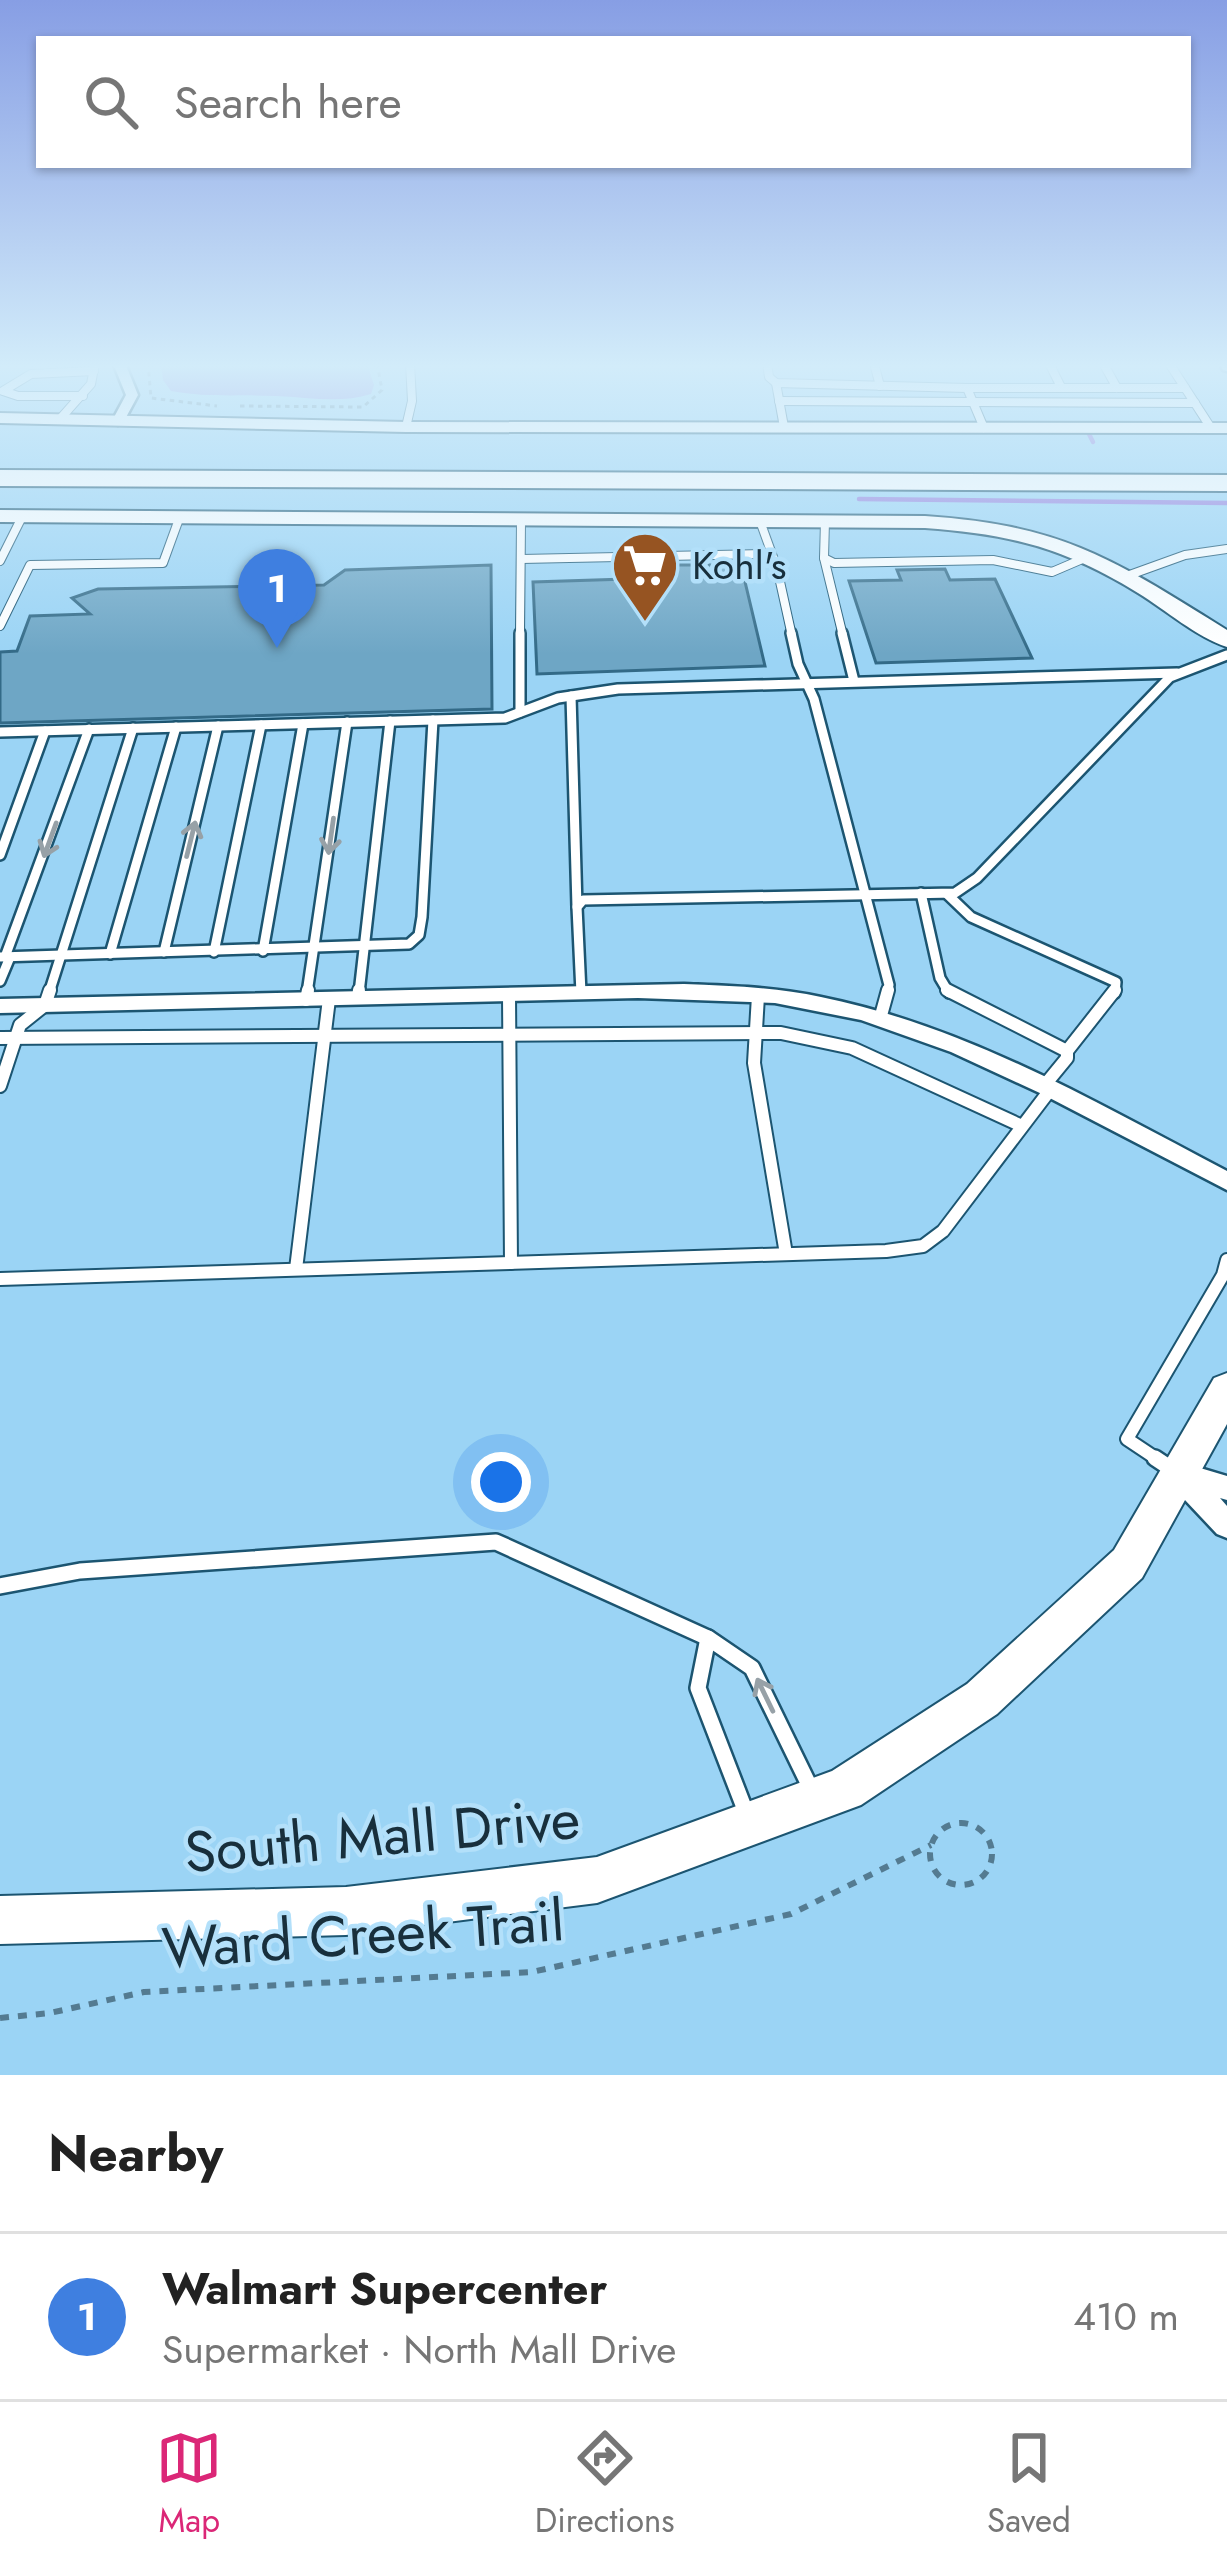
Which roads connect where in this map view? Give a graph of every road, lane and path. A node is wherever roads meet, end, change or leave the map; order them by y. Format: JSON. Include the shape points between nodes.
{"nodes":[{"id":1,"x":0,"y":478,"type":"edge"},
{"id":2,"x":1227,"y":483,"type":"edge"},
{"id":3,"x":11,"y":517,"type":"edge"},
{"id":4,"x":179,"y":519,"type":"junction"},
{"id":5,"x":521,"y":520,"type":"junction"},
{"id":6,"x":760,"y":521,"type":"junction"},
{"id":7,"x":825,"y":521,"type":"junction"},
{"id":8,"x":1227,"y":549,"type":"edge"},
{"id":9,"x":770,"y":554,"type":"junction"},
{"id":10,"x":1087,"y":557,"type":"junction"},
{"id":11,"x":824,"y":558,"type":"junction"},
{"id":12,"x":520,"y":559,"type":"junction"},
{"id":13,"x":0,"y":561,"type":"edge"},
{"id":14,"x":1124,"y":577,"type":"junction"},
{"id":15,"x":0,"y":626,"type":"edge"},
{"id":16,"x":1227,"y":640,"type":"edge"},
{"id":17,"x":1227,"y":656,"type":"edge"},
{"id":18,"x":1177,"y":673,"type":"junction"},
{"id":19,"x":854,"y":681,"type":"junction"},
{"id":20,"x":806,"y":682,"type":"junction"},
{"id":21,"x":571,"y":696,"type":"junction"},
{"id":22,"x":520,"y":712,"type":"junction"},
{"id":23,"x":433,"y":720,"type":"junction"},
{"id":24,"x":347,"y":722,"type":"junction"},
{"id":25,"x":390,"y":722,"type":"junction"},
{"id":26,"x":303,"y":724,"type":"junction"},
{"id":27,"x":261,"y":725,"type":"junction"},
{"id":28,"x":218,"y":726,"type":"junction"},
{"id":29,"x":176,"y":727,"type":"junction"},
{"id":30,"x":133,"y":728,"type":"junction"},
{"id":31,"x":89,"y":729,"type":"junction"},
{"id":32,"x":45,"y":730,"type":"junction"},
{"id":33,"x":0,"y":732,"type":"edge"},
{"id":34,"x":0,"y":855,"type":"edge"},
{"id":35,"x":863,"y":891,"type":"junction"},
{"id":36,"x":921,"y":893,"type":"junction"},
{"id":37,"x":947,"y":894,"type":"junction"},
{"id":38,"x":577,"y":907,"type":"junction"},
{"id":39,"x":364,"y":949,"type":"junction"},
{"id":40,"x":312,"y":950,"type":"junction"},
{"id":41,"x":263,"y":951,"type":"junction"},
{"id":42,"x":164,"y":952,"type":"junction"},
{"id":43,"x":214,"y":952,"type":"junction"},
{"id":44,"x":110,"y":954,"type":"junction"},
{"id":45,"x":58,"y":955,"type":"junction"},
{"id":46,"x":5,"y":957,"type":"edge"},
{"id":47,"x":0,"y":980,"type":"edge"},
{"id":48,"x":581,"y":993,"type":"junction"},
{"id":49,"x":508,"y":995,"type":"junction"},
{"id":50,"x":758,"y":996,"type":"junction"},
{"id":51,"x":358,"y":998,"type":"junction"},
{"id":52,"x":318,"y":999,"type":"junction"},
{"id":53,"x":45,"y":1005,"type":"junction"},
{"id":54,"x":0,"y":1006,"type":"edge"},
{"id":55,"x":880,"y":1019,"type":"junction"},
{"id":56,"x":509,"y":1032,"type":"junction"},
{"id":57,"x":756,"y":1032,"type":"junction"},
{"id":58,"x":325,"y":1034,"type":"junction"},
{"id":59,"x":16,"y":1037,"type":"junction"},
{"id":60,"x":0,"y":1038,"type":"edge"},
{"id":61,"x":1067,"y":1052,"type":"junction"},
{"id":62,"x":0,"y":1086,"type":"edge"},
{"id":63,"x":1047,"y":1088,"type":"junction"},
{"id":64,"x":1022,"y":1126,"type":"junction"},
{"id":65,"x":1227,"y":1181,"type":"edge"},
{"id":66,"x":786,"y":1254,"type":"junction"},
{"id":67,"x":1227,"y":1261,"type":"edge"},
{"id":68,"x":512,"y":1263,"type":"junction"},
{"id":69,"x":296,"y":1269,"type":"junction"},
{"id":70,"x":0,"y":1279,"type":"edge"},
{"id":71,"x":1227,"y":1389,"type":"edge"},
{"id":72,"x":1179,"y":1474,"type":"junction"},
{"id":73,"x":1227,"y":1488,"type":"edge"},
{"id":74,"x":1227,"y":1525,"type":"edge"},
{"id":75,"x":0,"y":1586,"type":"edge"},
{"id":76,"x":708,"y":1638,"type":"junction"},
{"id":77,"x":817,"y":1800,"type":"junction"},
{"id":78,"x":750,"y":1824,"type":"junction"},
{"id":79,"x":931,"y":1845,"type":"junction"},
{"id":80,"x":0,"y":1920,"type":"edge"},
{"id":81,"x":0,"y":2018,"type":"edge"}],
"edges":[{"from":1,"to":2,"type":"highway"},
{"from":3,"to":4,"type":"street"},
{"from":3,"to":13,"type":"lane"},
{"from":4,"to":5,"type":"street"},
{"from":4,"to":15,"type":"lane","via":[[163,563],[30,565]]},
{"from":5,"to":6,"type":"street"},
{"from":5,"to":12,"type":"lane"},
{"from":6,"to":7,"type":"street"},
{"from":6,"to":9,"type":"lane"},
{"from":7,"to":10,"type":"street","via":[[996,528]]},
{"from":7,"to":11,"type":"lane"},
{"from":8,"to":14,"type":"lane","via":[[1180,552]]},
{"from":9,"to":12,"type":"lane"},
{"from":9,"to":20,"type":"lane"},
{"from":10,"to":11,"type":"lane","via":[[1052,572],[992,560]]},
{"from":10,"to":14,"type":"street"},
{"from":11,"to":19,"type":"lane"},
{"from":12,"to":22,"type":"lane"},
{"from":14,"to":16,"type":"street"},
{"from":17,"to":18,"type":"lane"},
{"from":18,"to":19,"type":"lane"},
{"from":18,"to":37,"type":"lane","via":[[977,878]]},
{"from":19,"to":20,"type":"lane"},
{"from":20,"to":21,"type":"lane"},
{"from":20,"to":35,"type":"lane"},
{"from":21,"to":22,"type":"lane"},
{"from":21,"to":38,"type":"lane"},
{"from":22,"to":23,"type":"lane"},
{"from":23,"to":25,"type":"lane"},
{"from":23,"to":39,"type":"lane","via":[[419,935],[402,948]]},
{"from":24,"to":25,"type":"lane"},
{"from":24,"to":26,"type":"lane"},
{"from":24,"to":40,"type":"lane","one_way":true},
{"from":25,"to":39,"type":"lane"},
{"from":26,"to":27,"type":"lane"},
{"from":26,"to":41,"type":"lane"},
{"from":27,"to":28,"type":"lane"},
{"from":27,"to":43,"type":"lane"},
{"from":28,"to":29,"type":"lane"},
{"from":42,"to":28,"type":"lane","one_way":true},
{"from":29,"to":30,"type":"lane"},
{"from":29,"to":44,"type":"lane"},
{"from":30,"to":31,"type":"lane"},
{"from":30,"to":45,"type":"lane"},
{"from":31,"to":32,"type":"lane"},
{"from":31,"to":46,"type":"lane","one_way":true},
{"from":32,"to":33,"type":"lane"},
{"from":32,"to":34,"type":"lane"},
{"from":35,"to":36,"type":"lane"},
{"from":35,"to":38,"type":"lane","via":[[594,898]]},
{"from":35,"to":55,"type":"lane","via":[[889,985]]},
{"from":36,"to":37,"type":"lane"},
{"from":36,"to":61,"type":"lane","via":[[950,995]]},
{"from":37,"to":61,"type":"lane","via":[[971,917],[1116,982],[1115,995]]},
{"from":38,"to":48,"type":"lane"},
{"from":39,"to":40,"type":"lane"},
{"from":39,"to":51,"type":"lane"},
{"from":40,"to":41,"type":"lane"},
{"from":40,"to":52,"type":"lane"},
{"from":41,"to":43,"type":"lane"},
{"from":42,"to":43,"type":"lane"},
{"from":42,"to":44,"type":"lane"},
{"from":44,"to":45,"type":"lane"},
{"from":45,"to":46,"type":"lane"},
{"from":45,"to":53,"type":"lane"},
{"from":46,"to":47,"type":"lane"},
{"from":48,"to":49,"type":"street"},
{"from":48,"to":50,"type":"street"},
{"from":49,"to":51,"type":"street"},
{"from":49,"to":56,"type":"lane"},
{"from":50,"to":55,"type":"street"},
{"from":50,"to":57,"type":"lane"},
{"from":51,"to":52,"type":"street"},
{"from":52,"to":53,"type":"street"},
{"from":52,"to":58,"type":"lane"},
{"from":53,"to":54,"type":"street"},
{"from":53,"to":59,"type":"lane"},
{"from":55,"to":63,"type":"street"},
{"from":56,"to":57,"type":"lane"},
{"from":56,"to":58,"type":"lane"},
{"from":56,"to":68,"type":"lane"},
{"from":57,"to":64,"type":"lane","via":[[852,1048]]},
{"from":57,"to":66,"type":"lane","via":[[754,1063]]},
{"from":58,"to":59,"type":"lane"},
{"from":58,"to":69,"type":"lane"},
{"from":59,"to":60,"type":"lane"},
{"from":59,"to":62,"type":"lane"},
{"from":61,"to":63,"type":"lane"},
{"from":63,"to":64,"type":"lane"},
{"from":63,"to":65,"type":"street"},
{"from":64,"to":66,"type":"lane","via":[[944,1231],[922,1246]]},
{"from":66,"to":68,"type":"lane"},
{"from":67,"to":72,"type":"lane","via":[[1127,1438]]},
{"from":68,"to":69,"type":"lane"},
{"from":69,"to":70,"type":"lane"},
{"from":71,"to":72,"type":"street","name":"South Mall Drive"},
{"from":72,"to":73,"type":"street"},
{"from":72,"to":74,"type":"street"},
{"from":72,"to":77,"type":"street","name":"South Mall Drive","via":[[1128,1564],[982,1700]]},
{"from":75,"to":76,"type":"lane","via":[[80,1571],[496,1542]]},
{"from":77,"to":76,"type":"lane","one_way":true,"via":[[752,1668]]},
{"from":76,"to":78,"type":"lane","via":[[698,1688]]},
{"from":77,"to":78,"type":"street","name":"South Mall Drive"},
{"from":78,"to":80,"type":"street","name":"South Mall Drive","via":[[597,1880],[346,1911]]},
{"from":79,"to":79,"type":"path","via":[[942,1826],[971,1826],[986,1842],[987,1873],[974,1885],[956,1885],[939,1873]]},
{"from":79,"to":81,"type":"path","name":"Ward Creek Trail","via":[[791,1914],[532,1972],[144,1992]]}]}
